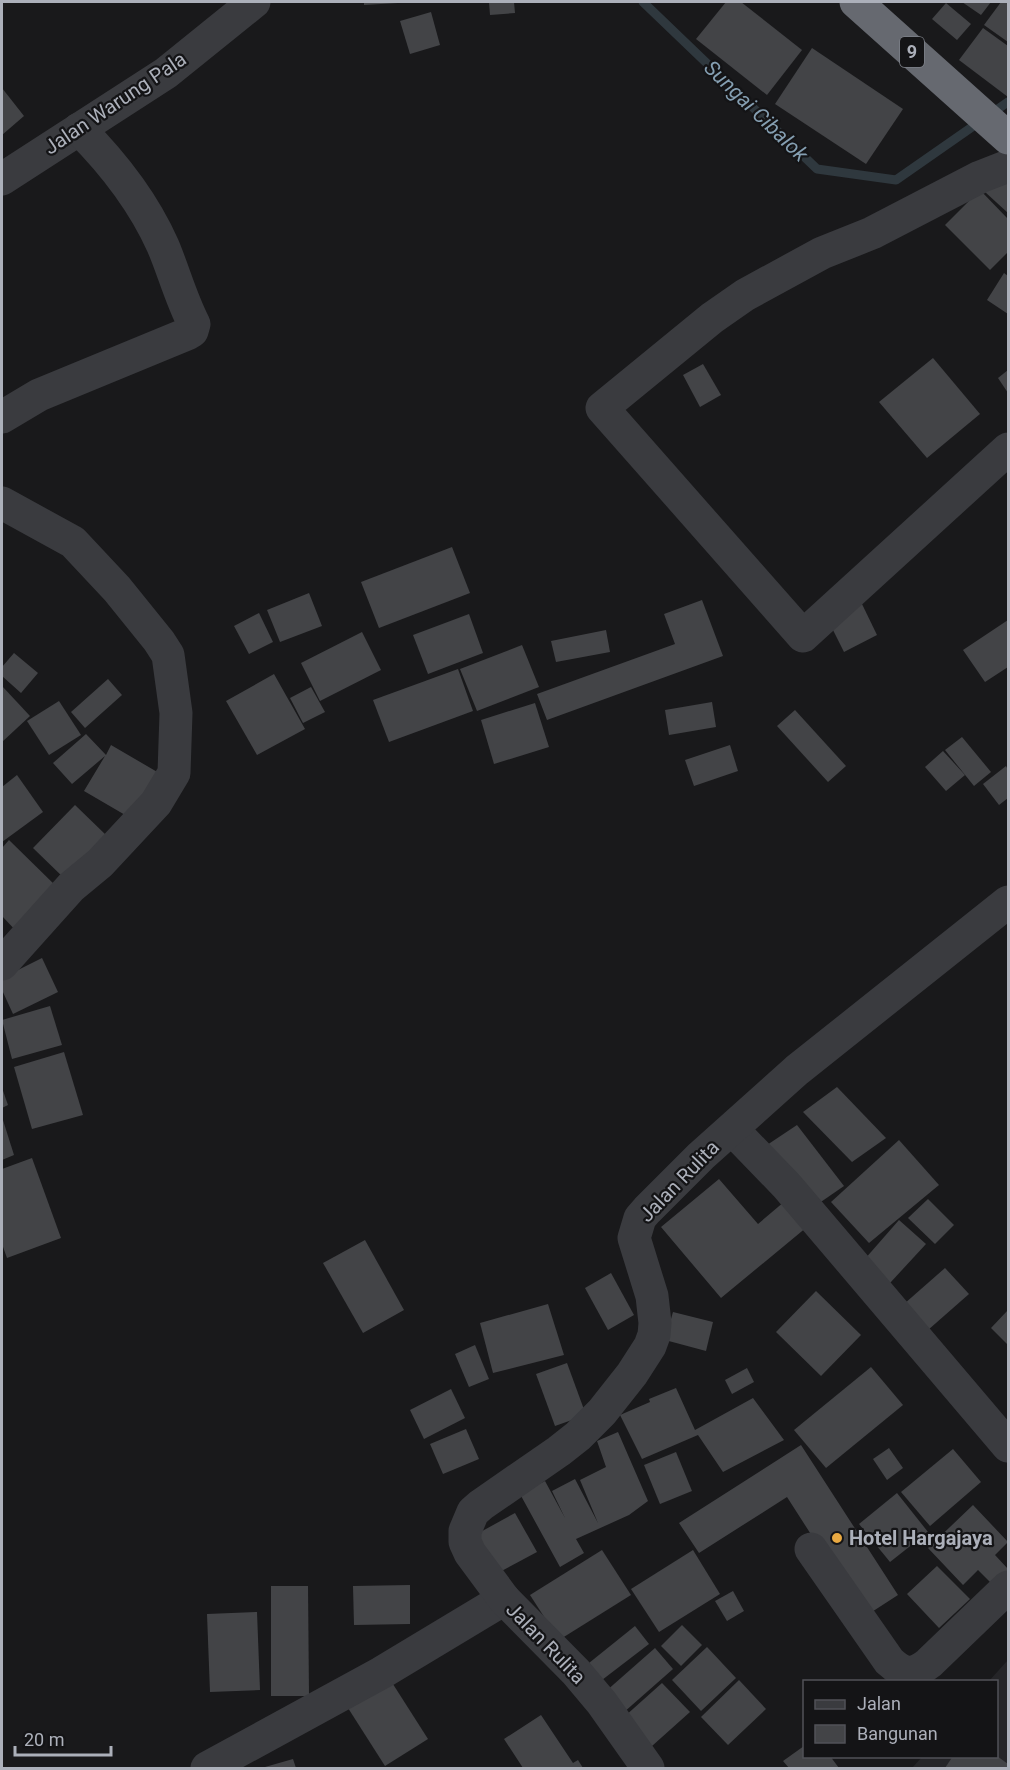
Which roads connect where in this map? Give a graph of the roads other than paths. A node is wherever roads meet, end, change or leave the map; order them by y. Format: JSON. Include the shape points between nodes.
{"nodes":[{"id":1,"x":254,"y":2,"type":"edge"},
{"id":2,"x":856,"y":2,"type":"edge"},
{"id":3,"x":78,"y":129,"type":"junction"},
{"id":4,"x":1008,"y":138,"type":"edge"},
{"id":5,"x":1008,"y":166,"type":"edge"},
{"id":6,"x":2,"y":179,"type":"edge"},
{"id":7,"x":2,"y":417,"type":"edge"},
{"id":8,"x":1008,"y":449,"type":"edge"},
{"id":9,"x":2,"y":503,"type":"edge"},
{"id":10,"x":1008,"y":902,"type":"edge"},
{"id":11,"x":6,"y":952,"type":"edge"},
{"id":12,"x":732,"y":1129,"type":"junction"},
{"id":13,"x":1008,"y":1446,"type":"edge"},
{"id":14,"x":811,"y":1549,"type":"dead end"},
{"id":15,"x":1008,"y":1587,"type":"edge"},
{"id":16,"x":504,"y":1599,"type":"junction"},
{"id":17,"x":207,"y":1768,"type":"edge"},
{"id":18,"x":648,"y":1768,"type":"edge"}],
"edges":[{"from":1,"to":3,"type":"street","name":"Jalan Warung Pala","via":[[166,74]]},
{"from":2,"to":4,"type":"highway","number":"9"},
{"from":3,"to":6,"type":"street","name":"Jalan Warung Pala"},
{"from":3,"to":7,"type":"street","via":[[128,184],[162,244],[194,324],[187,334],[39,395]]},
{"from":5,"to":8,"type":"street","via":[[872,233],[822,253],[745,294],[602,408],[803,636]]},
{"from":9,"to":11,"type":"street","via":[[73,542],[117,589],[168,655],[176,713],[174,773],[156,803],[100,863],[70,887]]},
{"from":10,"to":12,"type":"street","name":"Jalan Rulita","via":[[822,1049]]},
{"from":12,"to":13,"type":"street","via":[[787,1186]]},
{"from":12,"to":16,"type":"street","name":"Jalan Rulita","via":[[646,1210],[635,1228],[652,1296],[654,1335],[632,1374],[578,1436],[481,1504],[468,1521],[465,1542],[470,1553]]},
{"from":14,"to":15,"type":"street","via":[[898,1670],[919,1671]]},
{"from":16,"to":17,"type":"street"},
{"from":16,"to":18,"type":"street","name":"Jalan Rulita","via":[[576,1672]]}]}
